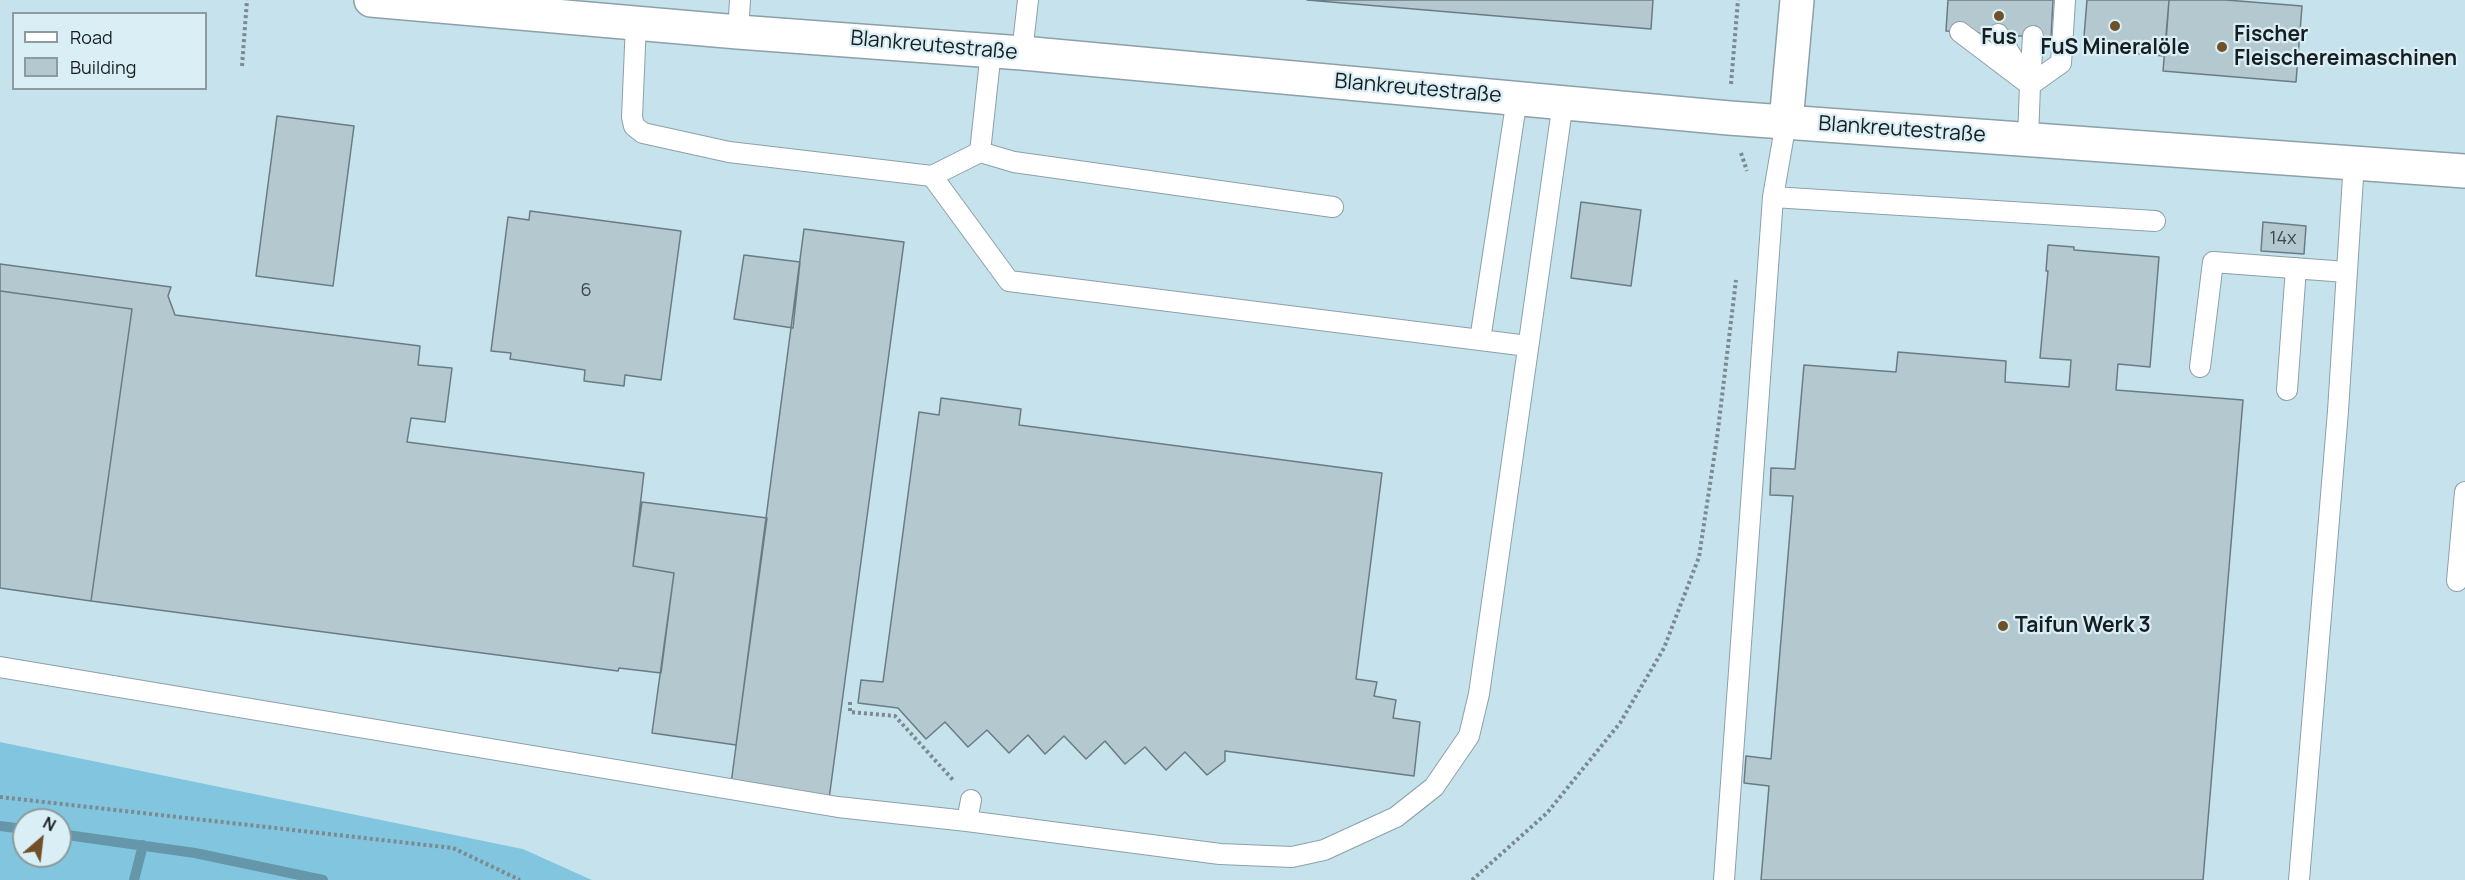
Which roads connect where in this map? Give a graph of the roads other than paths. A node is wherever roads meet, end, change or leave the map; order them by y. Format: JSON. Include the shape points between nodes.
{"nodes":[{"id":1,"x":371,"y":0,"type":"edge"},
{"id":2,"x":740,"y":0,"type":"edge"},
{"id":3,"x":1028,"y":0,"type":"edge"},
{"id":4,"x":1797,"y":0,"type":"edge"},
{"id":5,"x":2065,"y":0,"type":"edge"},
{"id":6,"x":524,"y":6,"type":"edge"},
{"id":7,"x":636,"y":23,"type":"junction"},
{"id":8,"x":738,"y":32,"type":"junction"},
{"id":9,"x":1960,"y":32,"type":"dead end"},
{"id":10,"x":1998,"y":34,"type":"dead end"},
{"id":11,"x":2033,"y":36,"type":"dead end"},
{"id":12,"x":1006,"y":52,"type":"junction"},
{"id":13,"x":2030,"y":85,"type":"junction"},
{"id":14,"x":1517,"y":98,"type":"junction"},
{"id":15,"x":1563,"y":102,"type":"junction"},
{"id":16,"x":1786,"y":122,"type":"junction"},
{"id":17,"x":2028,"y":139,"type":"junction"},
{"id":18,"x":980,"y":152,"type":"junction"},
{"id":19,"x":2354,"y":162,"type":"junction"},
{"id":20,"x":2465,"y":171,"type":"edge"},
{"id":21,"x":932,"y":176,"type":"junction"},
{"id":22,"x":1773,"y":197,"type":"junction"},
{"id":23,"x":1333,"y":207,"type":"dead end"},
{"id":24,"x":2155,"y":221,"type":"dead end"},
{"id":25,"x":2296,"y":268,"type":"junction"},
{"id":26,"x":2346,"y":272,"type":"junction"},
{"id":27,"x":1480,"y":340,"type":"junction"},
{"id":28,"x":1528,"y":346,"type":"junction"},
{"id":29,"x":2200,"y":367,"type":"dead end"},
{"id":30,"x":2287,"y":390,"type":"dead end"},
{"id":31,"x":2465,"y":492,"type":"edge"},
{"id":32,"x":2457,"y":581,"type":"dead end"},
{"id":33,"x":0,"y":667,"type":"edge"},
{"id":34,"x":971,"y":800,"type":"road end"},
{"id":35,"x":967,"y":821,"type":"junction"},
{"id":36,"x":1724,"y":880,"type":"edge"},
{"id":37,"x":2299,"y":880,"type":"edge"}],
"edges":[{"from":1,"to":6,"type":"street","name":"Blankreutestraße"},
{"from":2,"to":8,"type":"lane"},
{"from":3,"to":12,"type":"lane"},
{"from":4,"to":16,"type":"street"},
{"from":5,"to":13,"type":"lane","via":[[2061,63]]},
{"from":6,"to":7,"type":"street","name":"Blankreutestraße"},
{"from":7,"to":8,"type":"street","name":"Blankreutestraße"},
{"from":7,"to":21,"type":"lane","via":[[632,117],[634,126],[643,133],[729,152]]},
{"from":8,"to":12,"type":"street","name":"Blankreutestraße"},
{"from":9,"to":13,"type":"lane"},
{"from":10,"to":13,"type":"lane"},
{"from":11,"to":13,"type":"lane"},
{"from":12,"to":14,"type":"street","name":"Blankreutestraße"},
{"from":12,"to":18,"type":"lane","via":[[984,111]]},
{"from":13,"to":17,"type":"lane"},
{"from":14,"to":15,"type":"street","name":"Blankreutestraße"},
{"from":14,"to":27,"type":"lane"},
{"from":15,"to":16,"type":"street","name":"Blankreutestraße"},
{"from":15,"to":28,"type":"lane"},
{"from":16,"to":17,"type":"street","name":"Blankreutestraße"},
{"from":16,"to":22,"type":"lane"},
{"from":17,"to":19,"type":"street","name":"Blankreutestraße"},
{"from":18,"to":21,"type":"lane"},
{"from":18,"to":23,"type":"lane","via":[[1014,162]]},
{"from":19,"to":20,"type":"street","name":"Blankreutestraße"},
{"from":19,"to":26,"type":"lane"},
{"from":21,"to":27,"type":"lane","via":[[1009,281]]},
{"from":22,"to":24,"type":"lane"},
{"from":22,"to":36,"type":"lane"},
{"from":25,"to":26,"type":"lane"},
{"from":25,"to":29,"type":"lane","via":[[2213,262]]},
{"from":25,"to":30,"type":"lane"},
{"from":26,"to":37,"type":"lane"},
{"from":27,"to":28,"type":"lane"},
{"from":28,"to":35,"type":"lane","via":[[1479,694],[1469,736],[1434,788],[1396,817],[1324,850],[1292,857],[1220,854]]},
{"from":31,"to":32,"type":"lane"},
{"from":33,"to":35,"type":"lane","via":[[838,807]]},
{"from":34,"to":35,"type":"lane"}]}
